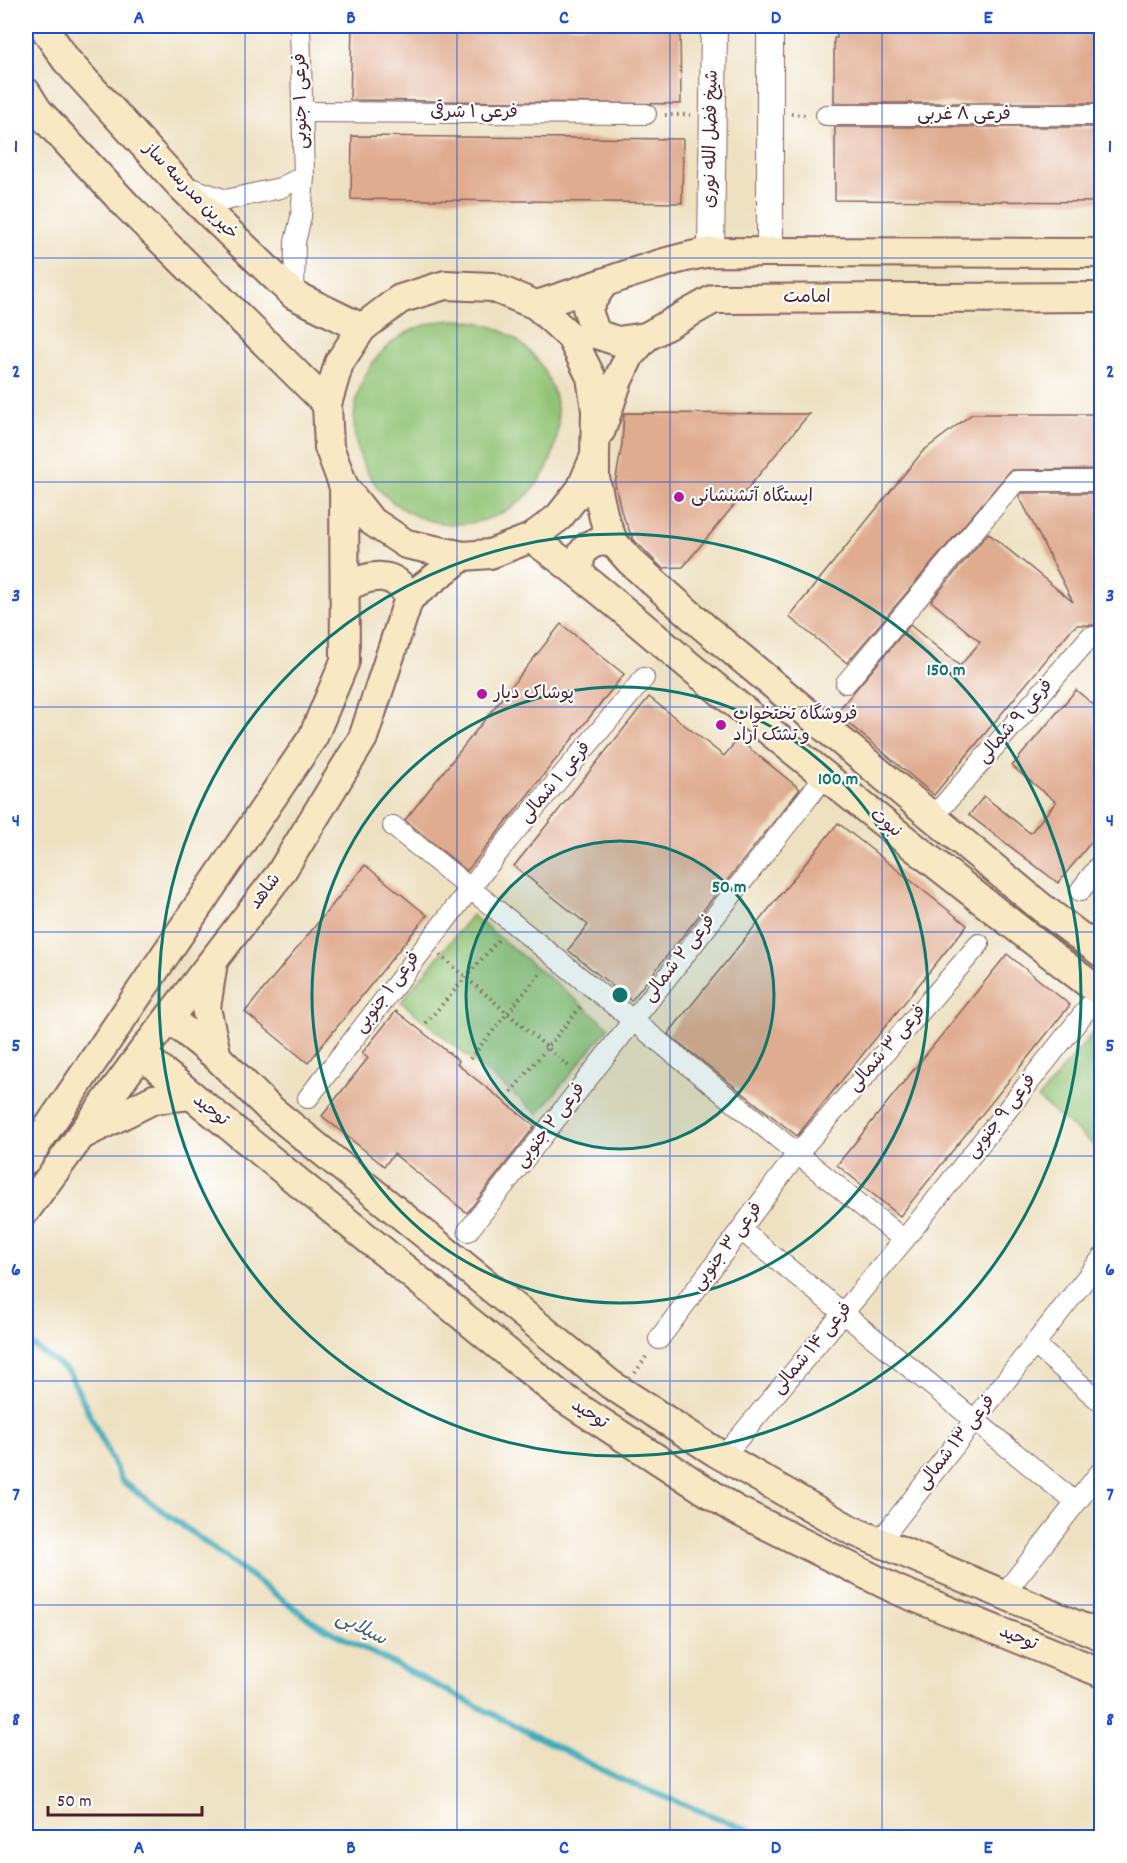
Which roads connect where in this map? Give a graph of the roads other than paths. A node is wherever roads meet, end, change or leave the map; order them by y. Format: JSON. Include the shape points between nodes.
{"nodes":[{"id":1,"x":43,"y":26,"type":"edge"},
{"id":2,"x":300,"y":26,"type":"edge"},
{"id":3,"x":714,"y":26,"type":"edge"},
{"id":4,"x":770,"y":26,"type":"edge"},
{"id":5,"x":26,"y":92,"type":"edge"},
{"id":6,"x":303,"y":112,"type":"junction"},
{"id":7,"x":646,"y":114,"type":"road end"},
{"id":8,"x":826,"y":115,"type":"road end"},
{"id":9,"x":1101,"y":115,"type":"edge"},
{"id":10,"x":304,"y":176,"type":"junction"},
{"id":11,"x":181,"y":186,"type":"junction"},
{"id":12,"x":711,"y":252,"type":"junction"},
{"id":13,"x":770,"y":252,"type":"junction"},
{"id":14,"x":1101,"y":253,"type":"edge"},
{"id":15,"x":603,"y":284,"type":"junction"},
{"id":16,"x":294,"y":295,"type":"junction"},
{"id":17,"x":1101,"y":297,"type":"edge"},
{"id":18,"x":536,"y":305,"type":"junction"},
{"id":19,"x":328,"y":311,"type":"junction"},
{"id":20,"x":362,"y":328,"type":"junction"},
{"id":21,"x":646,"y":337,"type":"junction"},
{"id":22,"x":283,"y":360,"type":"junction"},
{"id":23,"x":327,"y":404,"type":"junction"},
{"id":24,"x":596,"y":453,"type":"junction"},
{"id":25,"x":1101,"y":481,"type":"edge"},
{"id":26,"x":344,"y":487,"type":"junction"},
{"id":27,"x":531,"y":538,"type":"junction"},
{"id":28,"x":614,"y":543,"type":"junction"},
{"id":29,"x":463,"y":556,"type":"junction"},
{"id":30,"x":580,"y":573,"type":"junction"},
{"id":31,"x":345,"y":588,"type":"junction"},
{"id":32,"x":410,"y":598,"type":"junction"},
{"id":33,"x":1101,"y":637,"type":"edge"},
{"id":34,"x":644,"y":678,"type":"dead end"},
{"id":35,"x":846,"y":683,"type":"dead end"},
{"id":36,"x":825,"y":776,"type":"junction"},
{"id":37,"x":934,"y":816,"type":"junction"},
{"id":38,"x":393,"y":826,"type":"dead end"},
{"id":39,"x":1101,"y":862,"type":"edge"},
{"id":40,"x":470,"y":888,"type":"junction"},
{"id":41,"x":1080,"y":891,"type":"dead end"},
{"id":42,"x":979,"y":944,"type":"dead end"},
{"id":43,"x":1101,"y":953,"type":"edge"},
{"id":44,"x":214,"y":960,"type":"junction"},
{"id":45,"x":1101,"y":993,"type":"edge"},
{"id":46,"x":169,"y":1018,"type":"junction"},
{"id":47,"x":632,"y":1020,"type":"junction"},
{"id":48,"x":141,"y":1054,"type":"junction"},
{"id":49,"x":217,"y":1057,"type":"junction"},
{"id":50,"x":191,"y":1095,"type":"junction"},
{"id":51,"x":308,"y":1098,"type":"dead end"},
{"id":52,"x":79,"y":1137,"type":"junction"},
{"id":53,"x":797,"y":1154,"type":"junction"},
{"id":54,"x":26,"y":1160,"type":"edge"},
{"id":55,"x":26,"y":1209,"type":"edge"},
{"id":56,"x":741,"y":1230,"type":"junction"},
{"id":57,"x":468,"y":1231,"type":"dead end"},
{"id":58,"x":904,"y":1240,"type":"junction"},
{"id":59,"x":1101,"y":1258,"type":"edge"},
{"id":60,"x":842,"y":1314,"type":"junction"},
{"id":61,"x":659,"y":1339,"type":"road end"},
{"id":62,"x":1034,"y":1344,"type":"junction"},
{"id":63,"x":1101,"y":1402,"type":"edge"},
{"id":64,"x":973,"y":1422,"type":"junction"},
{"id":65,"x":723,"y":1457,"type":"junction"},
{"id":66,"x":1101,"y":1470,"type":"edge"},
{"id":67,"x":1075,"y":1502,"type":"junction"},
{"id":68,"x":879,"y":1542,"type":"junction"},
{"id":69,"x":1003,"y":1594,"type":"junction"},
{"id":70,"x":1101,"y":1635,"type":"edge"},
{"id":71,"x":1093,"y":1670,"type":"edge"}],
"edges":[{"from":1,"to":11,"type":"main road","name":"خیرین مدرسه ساز","via":[[66,60]]},
{"from":2,"to":6,"type":"street","name":"فرعی ۱ جنوبی"},
{"from":3,"to":12,"type":"street","name":"شیخ فضل الله نوری"},
{"from":4,"to":13,"type":"street"},
{"from":5,"to":22,"type":"main road","via":[[38,111],[127,206]]},
{"from":6,"to":7,"type":"street","name":"فرعی ۱ شرقی"},
{"from":6,"to":10,"type":"street","name":"فرعی ۱ جنوبی"},
{"from":8,"to":9,"type":"street","name":"فرعی ۸ غربی"},
{"from":10,"to":11,"type":"street","via":[[280,188],[226,200]]},
{"from":10,"to":16,"type":"street","name":"فرعی ۱ جنوبی","via":[[295,243]]},
{"from":11,"to":16,"type":"main road","name":"خیرین مدرسه ساز"},
{"from":12,"to":13,"type":"main road"},
{"from":12,"to":15,"type":"main road","via":[[675,258]]},
{"from":13,"to":14,"type":"main road"},
{"from":15,"to":18,"type":"main road"},
{"from":15,"to":21,"type":"main road","via":[[587,308],[596,334],[617,341]]},
{"from":16,"to":19,"type":"main road","name":"خیرین مدرسه ساز"},
{"from":17,"to":21,"type":"main road","name":"امامت","via":[[714,299]]},
{"from":18,"to":20,"type":"main road","via":[[492,287],[445,285],[400,299]]},
{"from":18,"to":24,"type":"main road","name":"نبوت","via":[[571,337],[591,377]]},
{"from":19,"to":20,"type":"main road","name":"خیرین مدرسه ساز"},
{"from":19,"to":22,"type":"main road","via":[[333,333],[328,356],[310,364]]},
{"from":20,"to":23,"type":"main road","via":[[339,363]]},
{"from":21,"to":24,"type":"main road","name":"امامت","via":[[630,355],[618,380]]},
{"from":22,"to":23,"type":"main road"},
{"from":23,"to":26,"type":"main road","via":[[329,447]]},
{"from":24,"to":27,"type":"main road","name":"امامت","via":[[581,489],[559,517]]},
{"from":24,"to":28,"type":"main road","name":"نبوت","via":[[595,478]]},
{"from":25,"to":35,"type":"street","via":[[1016,481]]},
{"from":26,"to":29,"type":"main road","via":[[370,520],[406,544]]},
{"from":26,"to":31,"type":"main road"},
{"from":27,"to":29,"type":"main road","name":"امامت","via":[[490,554]]},
{"from":27,"to":30,"type":"main road","name":"نبوت"},
{"from":28,"to":30,"type":"main road","via":[[595,542],[586,546],[578,564]]},
{"from":28,"to":37,"type":"main road","name":"نبوت","via":[[704,627]]},
{"from":29,"to":32,"type":"main road"},
{"from":30,"to":36,"type":"main road","name":"نبوت"},
{"from":31,"to":32,"type":"main road","via":[[364,577],[383,577],[403,586]]},
{"from":31,"to":54,"type":"main road","via":[[345,661],[313,737]]},
{"from":32,"to":44,"type":"main road","name":"شاهد","via":[[363,738],[280,874]]},
{"from":33,"to":37,"type":"street","name":"فرعی ۹ شمالی","via":[[1089,637]]},
{"from":34,"to":40,"type":"street","name":"فرعی ۱ شمالی"},
{"from":36,"to":45,"type":"main road","name":"نبوت"},
{"from":36,"to":47,"type":"street","name":"فرعی ۲ شمالی"},
{"from":37,"to":43,"type":"main road","name":"نبوت"},
{"from":38,"to":40,"type":"street"},
{"from":39,"to":41,"type":"street"},
{"from":40,"to":47,"type":"street"},
{"from":40,"to":51,"type":"street","name":"فرعی ۱ جنوبی"},
{"from":42,"to":53,"type":"street","name":"فرعی ۳ شمالی"},
{"from":44,"to":46,"type":"main road","name":"شاهد"},
{"from":44,"to":49,"type":"main road","via":[[206,1008]]},
{"from":45,"to":58,"type":"street","name":"فرعی ۹ جنوبی"},
{"from":46,"to":48,"type":"main road","name":"شاهد"},
{"from":46,"to":49,"type":"main road","name":"توحید"},
{"from":47,"to":53,"type":"street"},
{"from":47,"to":57,"type":"street","name":"فرعی ۲ جنوبی"},
{"from":48,"to":50,"type":"main road","name":"توحید"},
{"from":48,"to":52,"type":"main road","name":"شاهد"},
{"from":49,"to":65,"type":"main road","name":"توحید","via":[[269,1108],[621,1390]]},
{"from":50,"to":52,"type":"main road","via":[[154,1100]]},
{"from":50,"to":71,"type":"main road","name":"توحید","via":[[562,1397],[734,1509],[897,1590]]},
{"from":52,"to":55,"type":"main road","name":"شاهد"},
{"from":53,"to":56,"type":"street","name":"فرعی ۳ جنوبی"},
{"from":53,"to":58,"type":"street"},
{"from":56,"to":60,"type":"street"},
{"from":56,"to":61,"type":"street","name":"فرعی ۳ جنوبی"},
{"from":58,"to":60,"type":"street","name":"فرعی ۱۴ شمالی"},
{"from":59,"to":62,"type":"street","name":"فرعی ۱۳ شمالی"},
{"from":60,"to":64,"type":"street"},
{"from":60,"to":65,"type":"street","name":"فرعی ۱۴ شمالی"},
{"from":62,"to":63,"type":"street"},
{"from":62,"to":64,"type":"street","name":"فرعی ۱۳ شمالی"},
{"from":64,"to":67,"type":"street"},
{"from":64,"to":68,"type":"street","name":"فرعی ۱۳ شمالی"},
{"from":65,"to":68,"type":"main road","name":"توحید"},
{"from":66,"to":67,"type":"street"},
{"from":67,"to":69,"type":"street"},
{"from":68,"to":69,"type":"main road","name":"توحید"},
{"from":69,"to":70,"type":"main road","name":"توحید"},
{"from":70,"to":71,"type":"main road"}]}
